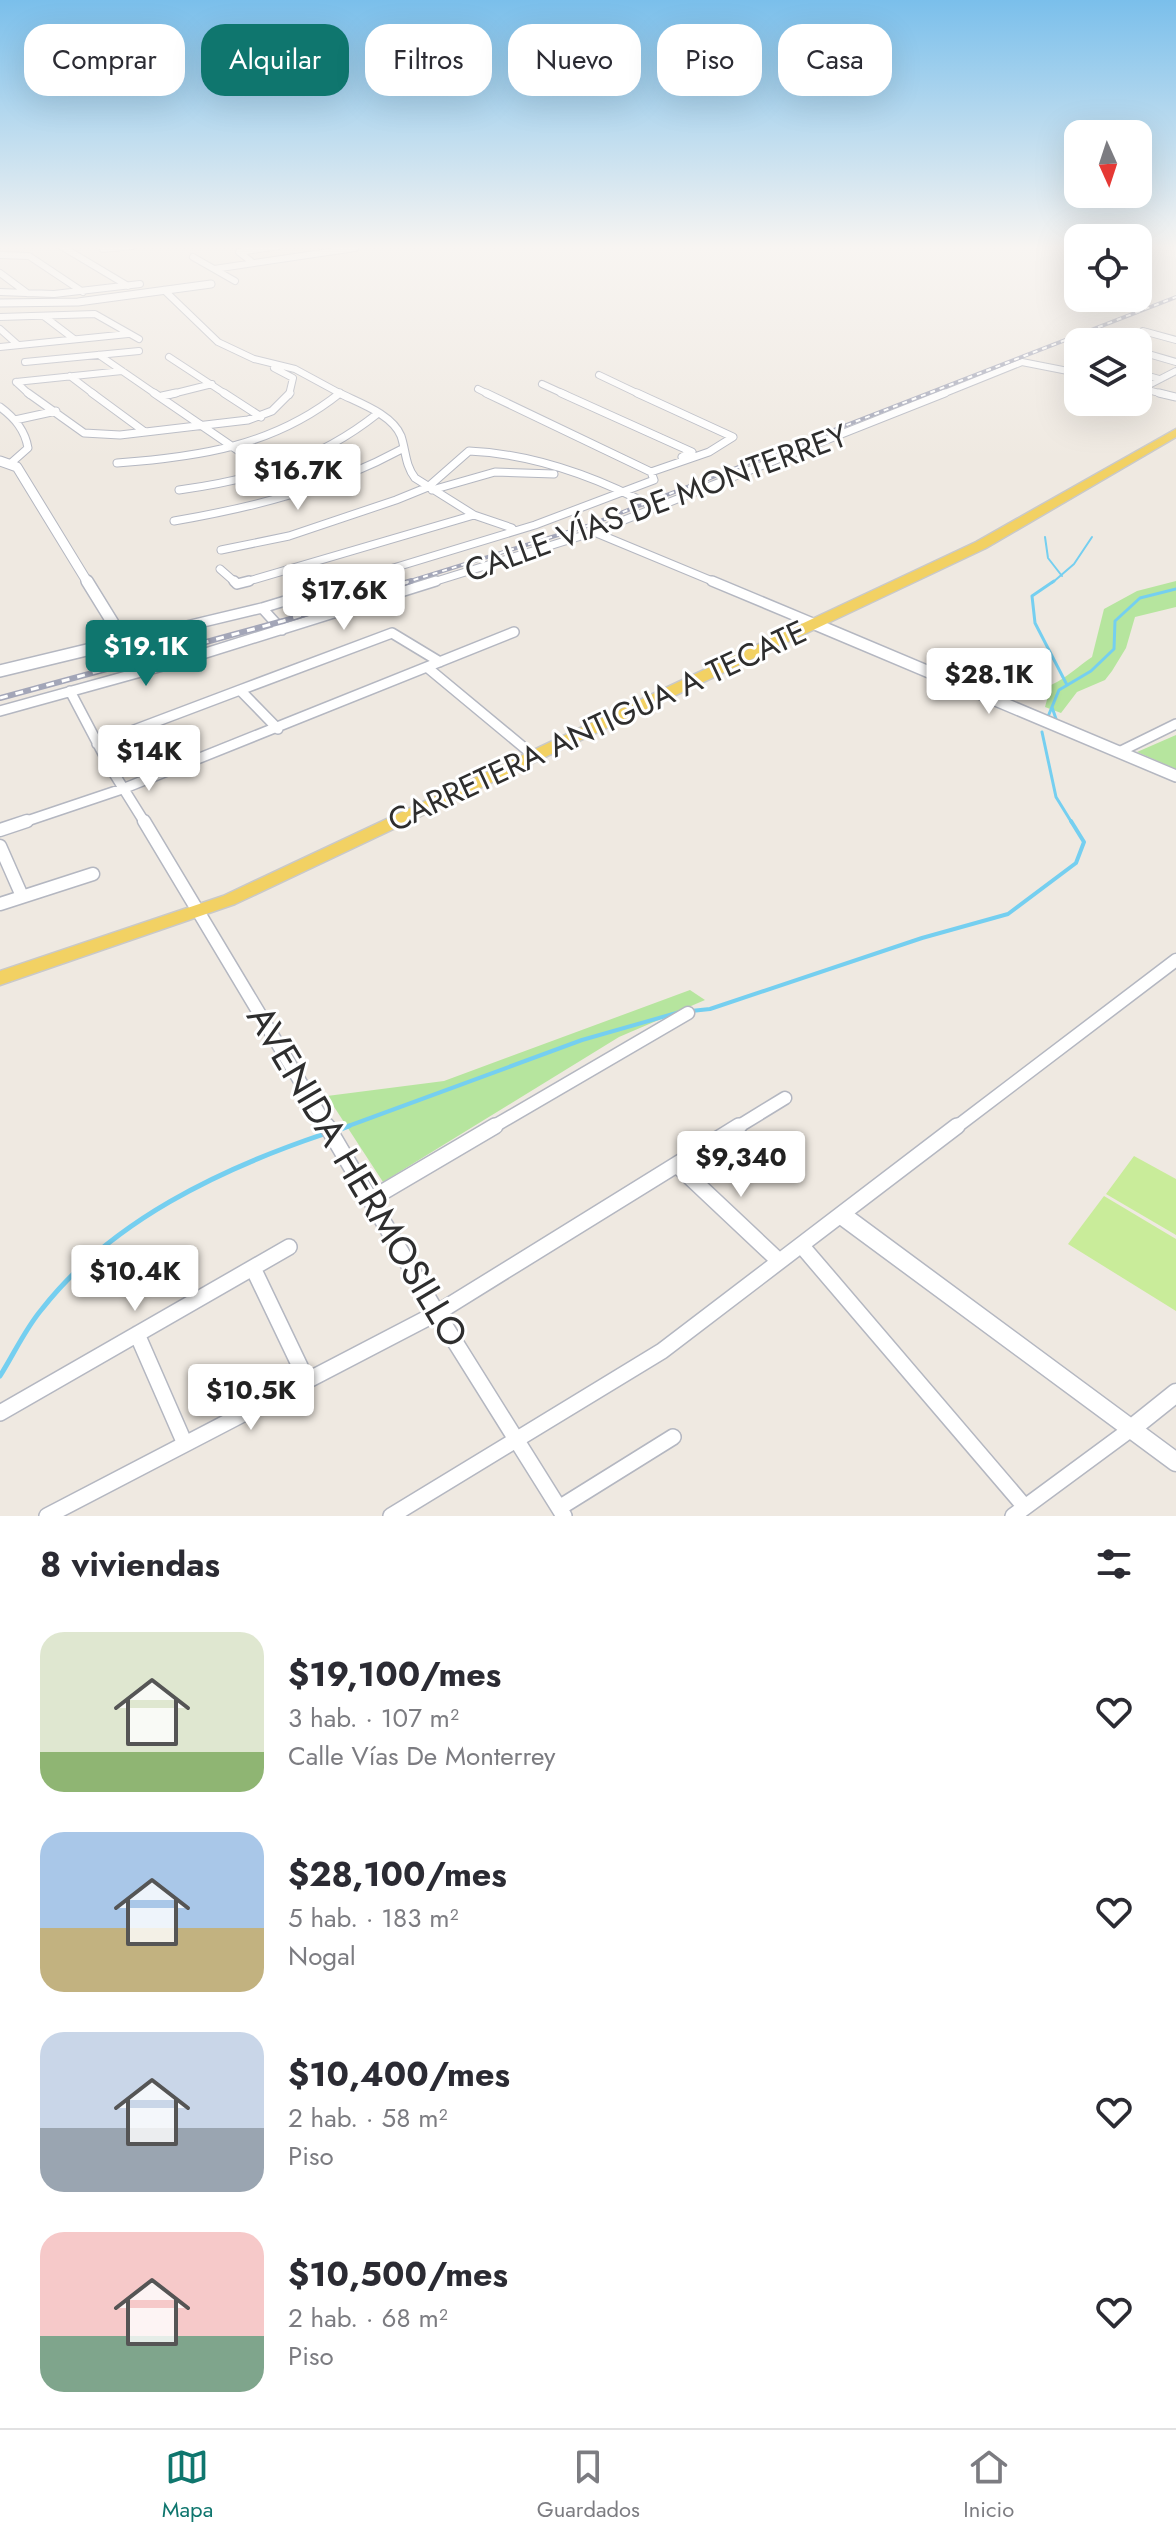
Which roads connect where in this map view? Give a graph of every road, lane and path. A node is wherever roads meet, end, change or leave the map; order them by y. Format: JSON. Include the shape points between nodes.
{"nodes":[{"id":1,"x":45,"y":317,"type":"joint"},
{"id":2,"x":49,"y":317,"type":"edge"},
{"id":3,"x":100,"y":317,"type":"edge"},
{"id":4,"x":193,"y":317,"type":"edge"},
{"id":5,"x":0,"y":329,"type":"edge"},
{"id":6,"x":1152,"y":333,"type":"edge"},
{"id":7,"x":128,"y":334,"type":"junction"},
{"id":8,"x":74,"y":339,"type":"junction"},
{"id":9,"x":139,"y":339,"type":"dead end"},
{"id":10,"x":1176,"y":340,"type":"edge"},
{"id":11,"x":18,"y":345,"type":"junction"},
{"id":12,"x":0,"y":347,"type":"edge"},
{"id":13,"x":139,"y":351,"type":"dead end"},
{"id":14,"x":99,"y":355,"type":"junction"},
{"id":15,"x":1152,"y":355,"type":"edge"},
{"id":16,"x":169,"y":357,"type":"dead end"},
{"id":17,"x":254,"y":359,"type":"junction"},
{"id":18,"x":25,"y":362,"type":"dead end"},
{"id":19,"x":1176,"y":362,"type":"edge"},
{"id":20,"x":1064,"y":369,"type":"edge"},
{"id":21,"x":123,"y":371,"type":"junction"},
{"id":22,"x":1176,"y":371,"type":"edge"},
{"id":23,"x":599,"y":375,"type":"dead end"},
{"id":24,"x":70,"y":376,"type":"junction"},
{"id":25,"x":1152,"y":377,"type":"edge"},
{"id":26,"x":1159,"y":379,"type":"junction"},
{"id":27,"x":1152,"y":382,"type":"edge"},
{"id":28,"x":212,"y":384,"type":"junction"},
{"id":29,"x":542,"y":384,"type":"dead end"},
{"id":30,"x":478,"y":389,"type":"dead end"},
{"id":31,"x":1152,"y":391,"type":"edge"},
{"id":32,"x":340,"y":393,"type":"junction"},
{"id":33,"x":162,"y":396,"type":"junction"},
{"id":34,"x":1176,"y":397,"type":"edge"},
{"id":35,"x":0,"y":407,"type":"edge"},
{"id":36,"x":56,"y":411,"type":"junction"},
{"id":37,"x":377,"y":414,"type":"junction"},
{"id":38,"x":261,"y":417,"type":"junction"},
{"id":39,"x":15,"y":420,"type":"junction"},
{"id":40,"x":206,"y":426,"type":"junction"},
{"id":41,"x":145,"y":432,"type":"junction"},
{"id":42,"x":1176,"y":432,"type":"edge"},
{"id":43,"x":237,"y":449,"type":"junction"},
{"id":44,"x":402,"y":449,"type":"junction"},
{"id":45,"x":6,"y":462,"type":"edge"},
{"id":46,"x":117,"y":463,"type":"dead end"},
{"id":47,"x":655,"y":471,"type":"junction"},
{"id":48,"x":271,"y":473,"type":"junction"},
{"id":49,"x":576,"y":475,"type":"junction"},
{"id":50,"x":430,"y":489,"type":"junction"},
{"id":51,"x":179,"y":490,"type":"dead end"},
{"id":52,"x":622,"y":491,"type":"junction"},
{"id":53,"x":655,"y":508,"type":"junction"},
{"id":54,"x":474,"y":515,"type":"junction"},
{"id":55,"x":174,"y":521,"type":"dead end"},
{"id":56,"x":514,"y":529,"type":"junction"},
{"id":57,"x":594,"y":532,"type":"junction"},
{"id":58,"x":221,"y":550,"type":"dead end"},
{"id":59,"x":220,"y":569,"type":"dead end"},
{"id":60,"x":262,"y":608,"type":"junction"},
{"id":61,"x":815,"y":624,"type":"junction"},
{"id":62,"x":282,"y":630,"type":"junction"},
{"id":63,"x":514,"y":632,"type":"dead end"},
{"id":64,"x":124,"y":641,"type":"junction"},
{"id":65,"x":440,"y":662,"type":"junction"},
{"id":66,"x":428,"y":668,"type":"junction"},
{"id":67,"x":0,"y":671,"type":"edge"},
{"id":68,"x":240,"y":690,"type":"junction"},
{"id":69,"x":70,"y":691,"type":"junction"},
{"id":70,"x":0,"y":711,"type":"edge"},
{"id":71,"x":1176,"y":724,"type":"edge"},
{"id":72,"x":278,"y":729,"type":"junction"},
{"id":73,"x":97,"y":744,"type":"junction"},
{"id":74,"x":1119,"y":752,"type":"junction"},
{"id":75,"x":534,"y":756,"type":"junction"},
{"id":76,"x":1176,"y":776,"type":"edge"},
{"id":77,"x":125,"y":788,"type":"junction"},
{"id":78,"x":0,"y":830,"type":"edge"},
{"id":79,"x":0,"y":846,"type":"edge"},
{"id":80,"x":93,"y":874,"type":"dead end"},
{"id":81,"x":22,"y":896,"type":"junction"},
{"id":82,"x":0,"y":904,"type":"edge"},
{"id":83,"x":200,"y":910,"type":"junction"},
{"id":84,"x":1176,"y":960,"type":"edge"},
{"id":85,"x":0,"y":978,"type":"edge"},
{"id":86,"x":688,"y":1013,"type":"dead end"},
{"id":87,"x":785,"y":1098,"type":"dead end"},
{"id":88,"x":677,"y":1165,"type":"junction"},
{"id":89,"x":371,"y":1199,"type":"junction"},
{"id":90,"x":843,"y":1216,"type":"junction"},
{"id":91,"x":801,"y":1245,"type":"junction"},
{"id":92,"x":289,"y":1247,"type":"dead end"},
{"id":93,"x":779,"y":1261,"type":"junction"},
{"id":94,"x":253,"y":1268,"type":"junction"},
{"id":95,"x":437,"y":1313,"type":"junction"},
{"id":96,"x":137,"y":1334,"type":"junction"},
{"id":97,"x":307,"y":1381,"type":"junction"},
{"id":98,"x":1176,"y":1393,"type":"edge"},
{"id":99,"x":0,"y":1413,"type":"edge"},
{"id":100,"x":1131,"y":1429,"type":"junction"},
{"id":101,"x":673,"y":1437,"type":"dead end"},
{"id":102,"x":517,"y":1441,"type":"junction"},
{"id":103,"x":185,"y":1444,"type":"junction"},
{"id":104,"x":1176,"y":1462,"type":"edge"},
{"id":105,"x":561,"y":1512,"type":"edge"},
{"id":106,"x":1019,"y":1512,"type":"edge"},
{"id":107,"x":47,"y":1516,"type":"edge"},
{"id":108,"x":391,"y":1516,"type":"edge"}],
"edges":[{"from":1,"to":2,"type":"street"},
{"from":1,"to":8,"type":"street"},
{"from":3,"to":7,"type":"street"},
{"from":4,"to":17,"type":"street","via":[[218,342]]},
{"from":5,"to":11,"type":"street"},
{"from":6,"to":10,"type":"street"},
{"from":7,"to":8,"type":"street"},
{"from":7,"to":9,"type":"street"},
{"from":8,"to":11,"type":"street"},
{"from":11,"to":12,"type":"street"},
{"from":13,"to":14,"type":"street"},
{"from":14,"to":18,"type":"street"},
{"from":14,"to":21,"type":"street"},
{"from":15,"to":19,"type":"street"},
{"from":16,"to":28,"type":"street"},
{"from":17,"to":32,"type":"street","via":[[295,369]]},
{"from":17,"to":38,"type":"street","via":[[293,378],[290,394]]},
{"from":20,"to":53,"type":"street","name":"CALLE VÍAS DE MONTERREY","via":[[1031,361]]},
{"from":21,"to":24,"type":"street"},
{"from":21,"to":33,"type":"street"},
{"from":22,"to":26,"type":"street"},
{"from":23,"to":47,"type":"street","via":[[733,437],[709,452]]},
{"from":24,"to":36,"type":"street","via":[[16,382]]},
{"from":24,"to":41,"type":"street"},
{"from":25,"to":26,"type":"street"},
{"from":26,"to":27,"type":"street"},
{"from":28,"to":33,"type":"street"},
{"from":28,"to":38,"type":"street"},
{"from":29,"to":47,"type":"street","via":[[692,452]]},
{"from":30,"to":47,"type":"street"},
{"from":31,"to":34,"type":"street"},
{"from":32,"to":37,"type":"street"},
{"from":32,"to":43,"type":"street","via":[[296,426]]},
{"from":33,"to":40,"type":"street"},
{"from":35,"to":39,"type":"street"},
{"from":36,"to":39,"type":"street"},
{"from":36,"to":41,"type":"street","via":[[85,433]]},
{"from":37,"to":44,"type":"street","via":[[396,426]]},
{"from":37,"to":48,"type":"street","via":[[336,444]]},
{"from":38,"to":40,"type":"street"},
{"from":39,"to":45,"type":"street","via":[[28,448]]},
{"from":40,"to":41,"type":"street"},
{"from":40,"to":43,"type":"street"},
{"from":42,"to":61,"type":"main road","name":"CARRETERA ANTIGUA A TECATE","via":[[981,545]]},
{"from":43,"to":46,"type":"street"},
{"from":43,"to":48,"type":"street"},
{"from":44,"to":50,"type":"street","via":[[409,470]]},
{"from":44,"to":55,"type":"street","via":[[300,496]]},
{"from":45,"to":64,"type":"street","via":[[17,467]]},
{"from":47,"to":52,"type":"street","via":[[654,480]]},
{"from":48,"to":51,"type":"street"},
{"from":49,"to":50,"type":"street","via":[[495,472]]},
{"from":49,"to":50,"type":"street","via":[[469,451]]},
{"from":49,"to":52,"type":"street"},
{"from":50,"to":54,"type":"street"},
{"from":50,"to":58,"type":"street","via":[[289,536]]},
{"from":52,"to":53,"type":"street"},
{"from":52,"to":56,"type":"street"},
{"from":53,"to":57,"type":"street","name":"CALLE VÍAS DE MONTERREY"},
{"from":54,"to":56,"type":"street"},
{"from":54,"to":59,"type":"street","via":[[243,583]]},
{"from":56,"to":60,"type":"street"},
{"from":57,"to":61,"type":"street"},
{"from":57,"to":62,"type":"street","name":"CALLE VÍAS DE MONTERREY"},
{"from":60,"to":62,"type":"street"},
{"from":60,"to":64,"type":"street"},
{"from":61,"to":74,"type":"street"},
{"from":61,"to":75,"type":"main road","name":"CARRETERA ANTIGUA A TECATE"},
{"from":62,"to":69,"type":"street","name":"CALLE VÍAS DE MONTERREY"},
{"from":63,"to":65,"type":"street"},
{"from":64,"to":67,"type":"street"},
{"from":65,"to":66,"type":"street"},
{"from":65,"to":68,"type":"street","via":[[392,633]]},
{"from":66,"to":72,"type":"street"},
{"from":66,"to":75,"type":"street"},
{"from":68,"to":72,"type":"street"},
{"from":68,"to":73,"type":"street"},
{"from":69,"to":70,"type":"street","name":"CALLE VÍAS DE MONTERREY"},
{"from":69,"to":73,"type":"street","name":"AVENIDA HERMOSILLO"},
{"from":71,"to":74,"type":"street"},
{"from":72,"to":77,"type":"street"},
{"from":73,"to":77,"type":"street","name":"AVENIDA HERMOSILLO"},
{"from":74,"to":76,"type":"street"},
{"from":75,"to":83,"type":"main road","name":"CARRETERA ANTIGUA A TECATE"},
{"from":77,"to":78,"type":"street"},
{"from":77,"to":83,"type":"street","name":"AVENIDA HERMOSILLO"},
{"from":79,"to":81,"type":"street"},
{"from":80,"to":81,"type":"street"},
{"from":81,"to":82,"type":"street"},
{"from":83,"to":85,"type":"main road","name":"CARRETERA ANTIGUA A TECATE"},
{"from":83,"to":89,"type":"street","name":"AVENIDA HERMOSILLO"},
{"from":84,"to":90,"type":"street"},
{"from":86,"to":89,"type":"street"},
{"from":87,"to":88,"type":"street"},
{"from":88,"to":93,"type":"street"},
{"from":88,"to":95,"type":"street"},
{"from":89,"to":95,"type":"street","name":"AVENIDA HERMOSILLO"},
{"from":90,"to":91,"type":"street"},
{"from":90,"to":100,"type":"street"},
{"from":91,"to":93,"type":"street"},
{"from":91,"to":106,"type":"street"},
{"from":92,"to":94,"type":"street"},
{"from":93,"to":102,"type":"street","via":[[662,1351]]},
{"from":94,"to":96,"type":"street"},
{"from":94,"to":97,"type":"street"},
{"from":95,"to":97,"type":"street"},
{"from":95,"to":102,"type":"street","name":"AVENIDA HERMOSILLO"},
{"from":96,"to":99,"type":"street"},
{"from":96,"to":103,"type":"street"},
{"from":97,"to":103,"type":"street"},
{"from":98,"to":100,"type":"street"},
{"from":100,"to":104,"type":"street"},
{"from":100,"to":106,"type":"street"},
{"from":101,"to":105,"type":"street"},
{"from":102,"to":105,"type":"street","name":"AVENIDA HERMOSILLO"},
{"from":102,"to":108,"type":"street"},
{"from":103,"to":107,"type":"street"}]}
